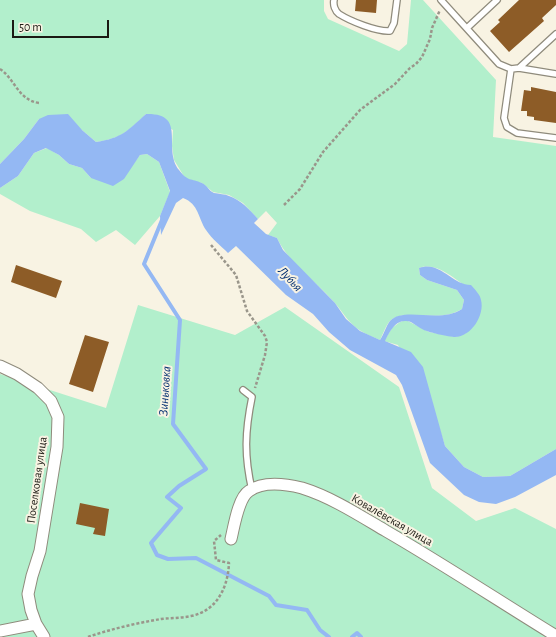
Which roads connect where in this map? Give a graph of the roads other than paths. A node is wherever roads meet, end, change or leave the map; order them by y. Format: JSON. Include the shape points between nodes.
{"nodes":[{"id":1,"x":334,"y":0,"type":"edge"},
{"id":2,"x":397,"y":0,"type":"edge"},
{"id":3,"x":497,"y":0,"type":"edge"},
{"id":4,"x":443,"y":1,"type":"edge"},
{"id":5,"x":467,"y":28,"type":"junction"},
{"id":6,"x":556,"y":34,"type":"edge"},
{"id":7,"x":518,"y":68,"type":"junction"},
{"id":8,"x":511,"y":69,"type":"junction"},
{"id":9,"x":556,"y":74,"type":"edge"},
{"id":10,"x":556,"y":138,"type":"edge"},
{"id":11,"x":0,"y":366,"type":"edge"},
{"id":12,"x":243,"y":390,"type":"dead end"},
{"id":13,"x":252,"y":490,"type":"junction"},
{"id":14,"x":232,"y":535,"type":"road end"},
{"id":15,"x":36,"y":624,"type":"junction"},
{"id":16,"x":0,"y":631,"type":"edge"},
{"id":17,"x":556,"y":636,"type":"edge"},
{"id":18,"x":44,"y":637,"type":"edge"}],
"edges":[{"from":1,"to":2,"type":"lane","via":[[333,4],[338,13],[381,32],[390,31],[394,23]]},
{"from":3,"to":5,"type":"lane"},
{"from":4,"to":5,"type":"lane"},
{"from":5,"to":8,"type":"lane","via":[[499,64]]},
{"from":6,"to":7,"type":"lane"},
{"from":7,"to":8,"type":"lane"},
{"from":7,"to":9,"type":"lane"},
{"from":8,"to":10,"type":"lane","via":[[504,118],[507,127],[517,133]]},
{"from":11,"to":15,"type":"street","name":"Поселковая улица","via":[[38,388],[51,401],[58,417],[57,446],[40,551],[28,594]]},
{"from":12,"to":13,"type":"lane","via":[[252,397],[245,442]]},
{"from":13,"to":14,"type":"street","via":[[243,496]]},
{"from":13,"to":17,"type":"street","name":"Ковалёвская улица","via":[[269,485],[292,486],[345,507],[428,555]]},
{"from":15,"to":16,"type":"street"},
{"from":15,"to":18,"type":"street","name":"Поселковая улица"}]}
